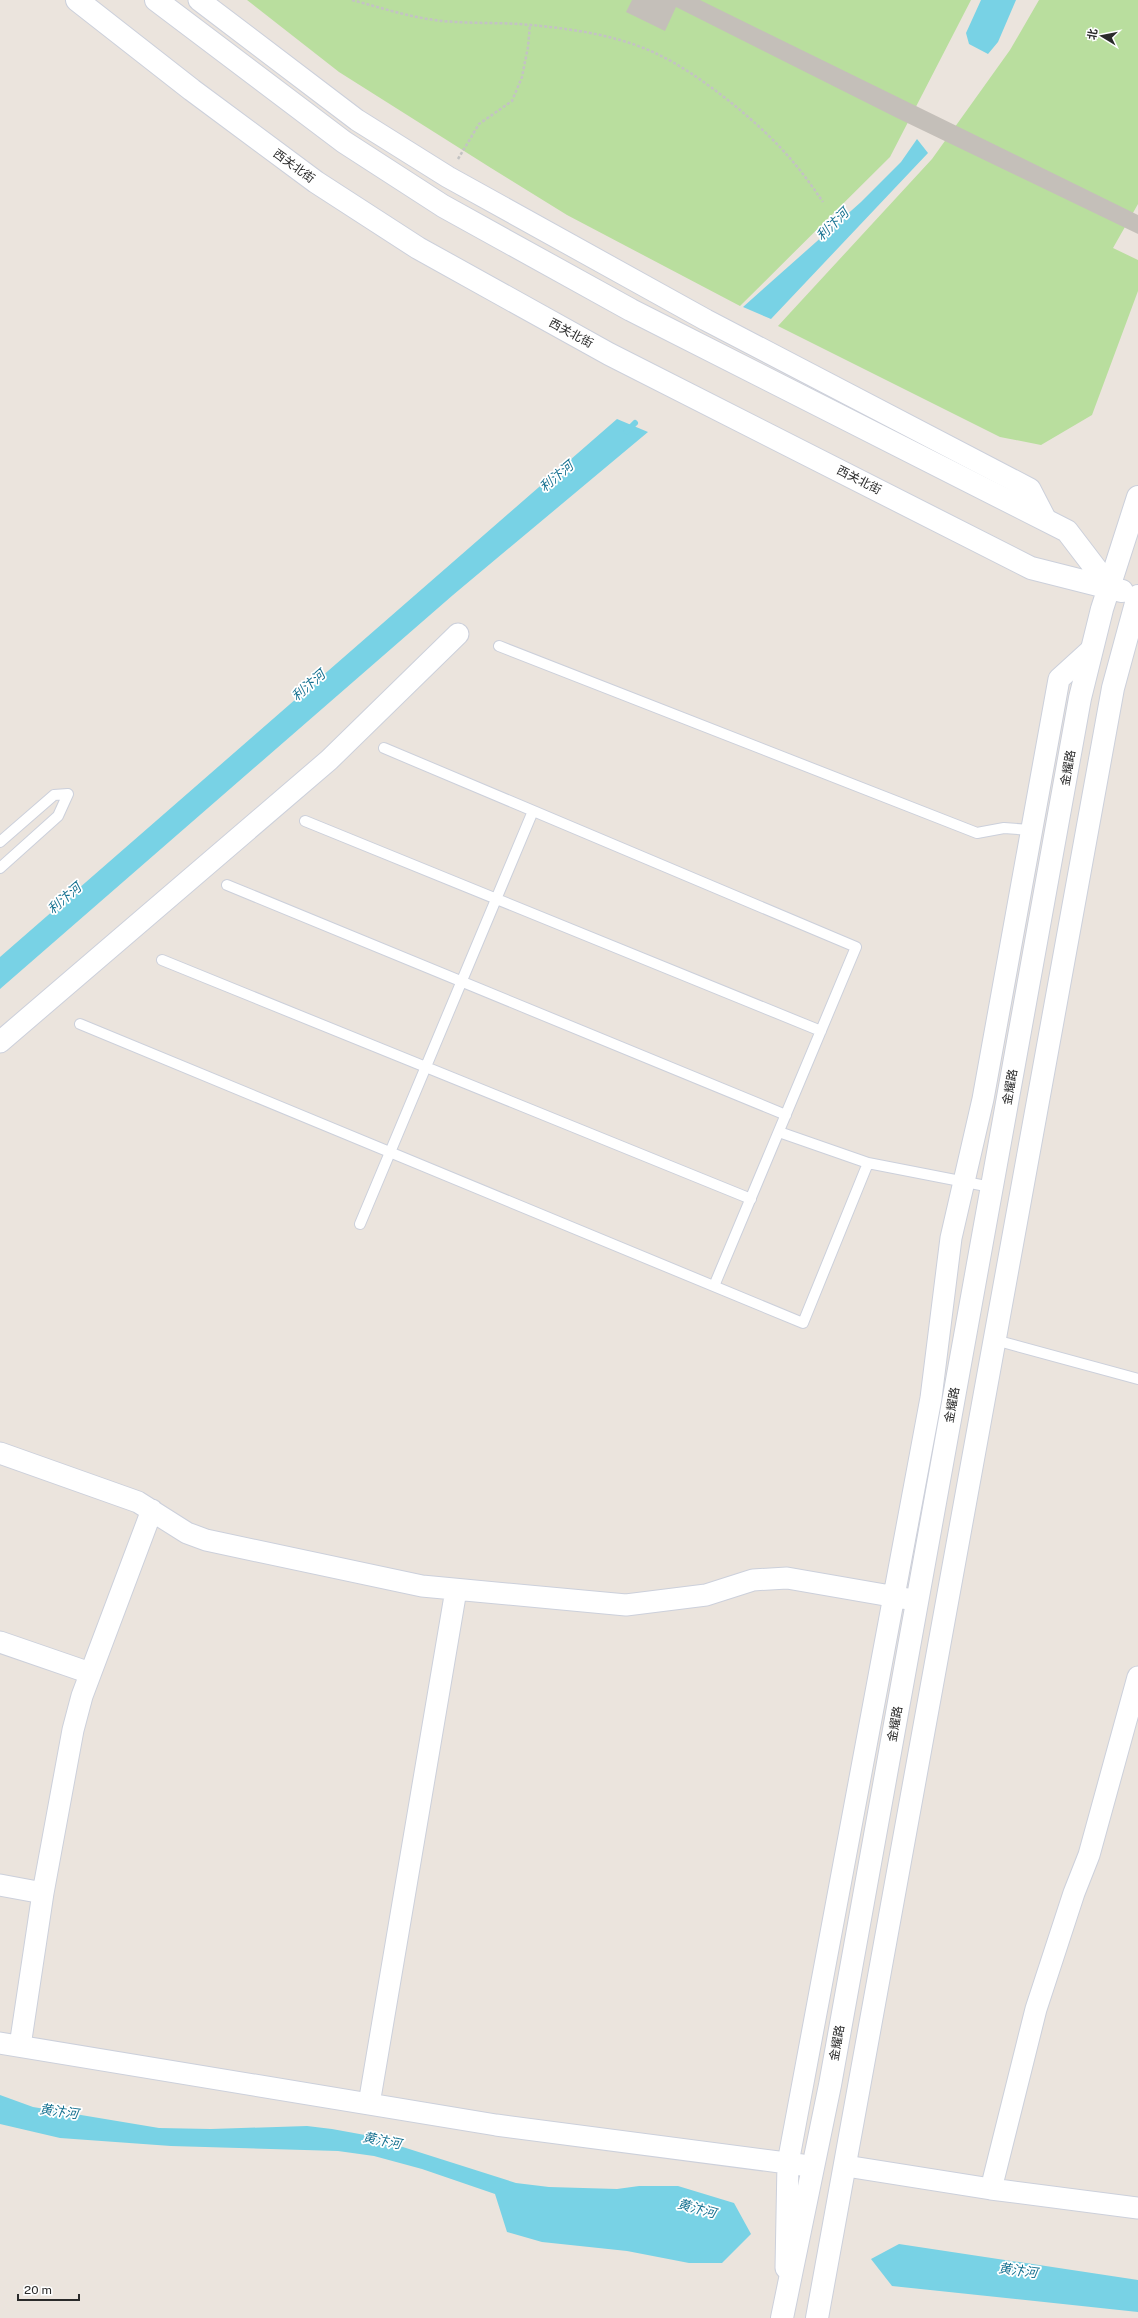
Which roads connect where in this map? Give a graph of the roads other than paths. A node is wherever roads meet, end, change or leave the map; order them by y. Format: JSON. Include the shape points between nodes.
{"nodes":[{"id":1,"x":77,"y":0,"type":"edge"},
{"id":2,"x":156,"y":0,"type":"edge"},
{"id":3,"x":199,"y":0,"type":"edge"},
{"id":4,"x":1138,"y":497,"type":"edge"},
{"id":5,"x":1046,"y":520,"type":"junction"},
{"id":6,"x":1109,"y":586,"type":"junction"},
{"id":7,"x":1138,"y":597,"type":"edge"},
{"id":8,"x":458,"y":634,"type":"dead end"},
{"id":9,"x":499,"y":646,"type":"dead end"},
{"id":10,"x":1092,"y":649,"type":"junction"},
{"id":11,"x":384,"y":748,"type":"dead end"},
{"id":12,"x":533,"y":811,"type":"junction"},
{"id":13,"x":305,"y":821,"type":"dead end"},
{"id":14,"x":1031,"y":830,"type":"junction"},
{"id":15,"x":0,"y":842,"type":"edge"},
{"id":16,"x":0,"y":868,"type":"edge"},
{"id":17,"x":227,"y":885,"type":"dead end"},
{"id":18,"x":496,"y":899,"type":"junction"},
{"id":19,"x":162,"y":960,"type":"dead end"},
{"id":20,"x":462,"y":981,"type":"junction"},
{"id":21,"x":80,"y":1024,"type":"dead end"},
{"id":22,"x":821,"y":1031,"type":"junction"},
{"id":23,"x":0,"y":1042,"type":"edge"},
{"id":24,"x":425,"y":1067,"type":"junction"},
{"id":25,"x":786,"y":1115,"type":"junction"},
{"id":26,"x":779,"y":1132,"type":"junction"},
{"id":27,"x":390,"y":1152,"type":"junction"},
{"id":28,"x":868,"y":1163,"type":"junction"},
{"id":29,"x":964,"y":1181,"type":"junction"},
{"id":30,"x":992,"y":1186,"type":"junction"},
{"id":31,"x":751,"y":1199,"type":"junction"},
{"id":32,"x":360,"y":1224,"type":"dead end"},
{"id":33,"x":714,"y":1286,"type":"junction"},
{"id":34,"x":995,"y":1340,"type":"junction"},
{"id":35,"x":1138,"y":1379,"type":"edge"},
{"id":36,"x":0,"y":1453,"type":"edge"},
{"id":37,"x":152,"y":1510,"type":"junction"},
{"id":38,"x":456,"y":1590,"type":"junction"},
{"id":39,"x":894,"y":1597,"type":"junction"},
{"id":40,"x":917,"y":1601,"type":"junction"},
{"id":41,"x":0,"y":1642,"type":"edge"},
{"id":42,"x":90,"y":1673,"type":"junction"},
{"id":43,"x":1138,"y":1677,"type":"edge"},
{"id":44,"x":0,"y":1885,"type":"edge"},
{"id":45,"x":43,"y":1893,"type":"junction"},
{"id":46,"x":0,"y":2043,"type":"edge"},
{"id":47,"x":20,"y":2046,"type":"junction"},
{"id":48,"x":369,"y":2104,"type":"junction"},
{"id":49,"x":788,"y":2163,"type":"junction"},
{"id":50,"x":814,"y":2166,"type":"junction"},
{"id":51,"x":846,"y":2166,"type":"junction"},
{"id":52,"x":990,"y":2189,"type":"junction"},
{"id":53,"x":1138,"y":2208,"type":"edge"},
{"id":54,"x":823,"y":2287,"type":"junction"},
{"id":55,"x":784,"y":2308,"type":"edge"},
{"id":56,"x":776,"y":2318,"type":"edge"},
{"id":57,"x":817,"y":2318,"type":"edge"},
{"id":58,"x":832,"y":2318,"type":"edge"}],
"edges":[{"from":1,"to":6,"type":"main road","name":"西关北街","via":[[316,182],[418,248],[474,280],[609,354],[1031,568]]},
{"from":2,"to":5,"type":"main road","via":[[344,142],[443,206],[631,310]]},
{"from":3,"to":5,"type":"street","via":[[357,120],[448,177],[706,320],[1030,489]]},
{"from":4,"to":6,"type":"main road","name":"金耀路"},
{"from":5,"to":6,"type":"main road","via":[[1067,531]]},
{"from":6,"to":7,"type":"main road","name":"西关北街"},
{"from":6,"to":10,"type":"main road","name":"金耀路"},
{"from":7,"to":34,"type":"main road","via":[[1114,688]]},
{"from":8,"to":23,"type":"street","via":[[330,760]]},
{"from":9,"to":14,"type":"lane","via":[[977,833],[1004,828]]},
{"from":10,"to":14,"type":"street","via":[[1059,678]]},
{"from":10,"to":30,"type":"main road","name":"金耀路","via":[[1080,698]]},
{"from":11,"to":12,"type":"lane"},
{"from":12,"to":18,"type":"lane"},
{"from":12,"to":22,"type":"lane","via":[[856,947]]},
{"from":13,"to":18,"type":"lane"},
{"from":14,"to":29,"type":"street","via":[[984,1099]]},
{"from":15,"to":16,"type":"lane","via":[[54,795],[68,794],[58,816]]},
{"from":17,"to":20,"type":"lane"},
{"from":18,"to":20,"type":"lane"},
{"from":18,"to":22,"type":"lane"},
{"from":19,"to":24,"type":"lane"},
{"from":20,"to":24,"type":"lane"},
{"from":20,"to":25,"type":"lane"},
{"from":21,"to":27,"type":"lane"},
{"from":22,"to":25,"type":"lane"},
{"from":24,"to":27,"type":"lane"},
{"from":24,"to":31,"type":"lane"},
{"from":25,"to":26,"type":"lane"},
{"from":26,"to":28,"type":"lane"},
{"from":26,"to":31,"type":"lane"},
{"from":27,"to":32,"type":"lane"},
{"from":27,"to":33,"type":"lane"},
{"from":28,"to":29,"type":"lane"},
{"from":28,"to":33,"type":"lane","via":[[803,1323]]},
{"from":29,"to":30,"type":"lane"},
{"from":29,"to":39,"type":"street","via":[[951,1238],[931,1398]]},
{"from":30,"to":40,"type":"main road","name":"金耀路"},
{"from":31,"to":33,"type":"lane"},
{"from":34,"to":35,"type":"lane"},
{"from":34,"to":51,"type":"main road"},
{"from":36,"to":37,"type":"street","via":[[138,1502]]},
{"from":37,"to":38,"type":"street","via":[[187,1533],[206,1540],[422,1586]]},
{"from":37,"to":42,"type":"street"},
{"from":38,"to":39,"type":"street","via":[[626,1605],[706,1595],[753,1580],[787,1578]]},
{"from":38,"to":48,"type":"street"},
{"from":39,"to":40,"type":"street"},
{"from":39,"to":49,"type":"street"},
{"from":40,"to":50,"type":"main road","name":"金耀路"},
{"from":41,"to":42,"type":"street"},
{"from":42,"to":45,"type":"street","via":[[72,1730]]},
{"from":43,"to":52,"type":"street","via":[[1089,1855],[1036,2009]]},
{"from":44,"to":45,"type":"street"},
{"from":45,"to":47,"type":"street"},
{"from":46,"to":47,"type":"street"},
{"from":47,"to":48,"type":"street"},
{"from":48,"to":49,"type":"street","via":[[496,2125]]},
{"from":49,"to":50,"type":"street"},
{"from":49,"to":55,"type":"street"},
{"from":50,"to":55,"type":"main road","name":"金耀路"},
{"from":51,"to":52,"type":"street"},
{"from":51,"to":54,"type":"main road"},
{"from":52,"to":53,"type":"street"},
{"from":54,"to":57,"type":"main road"},
{"from":54,"to":58,"type":"main road"},
{"from":55,"to":56,"type":"main road","name":"金耀路"}]}
